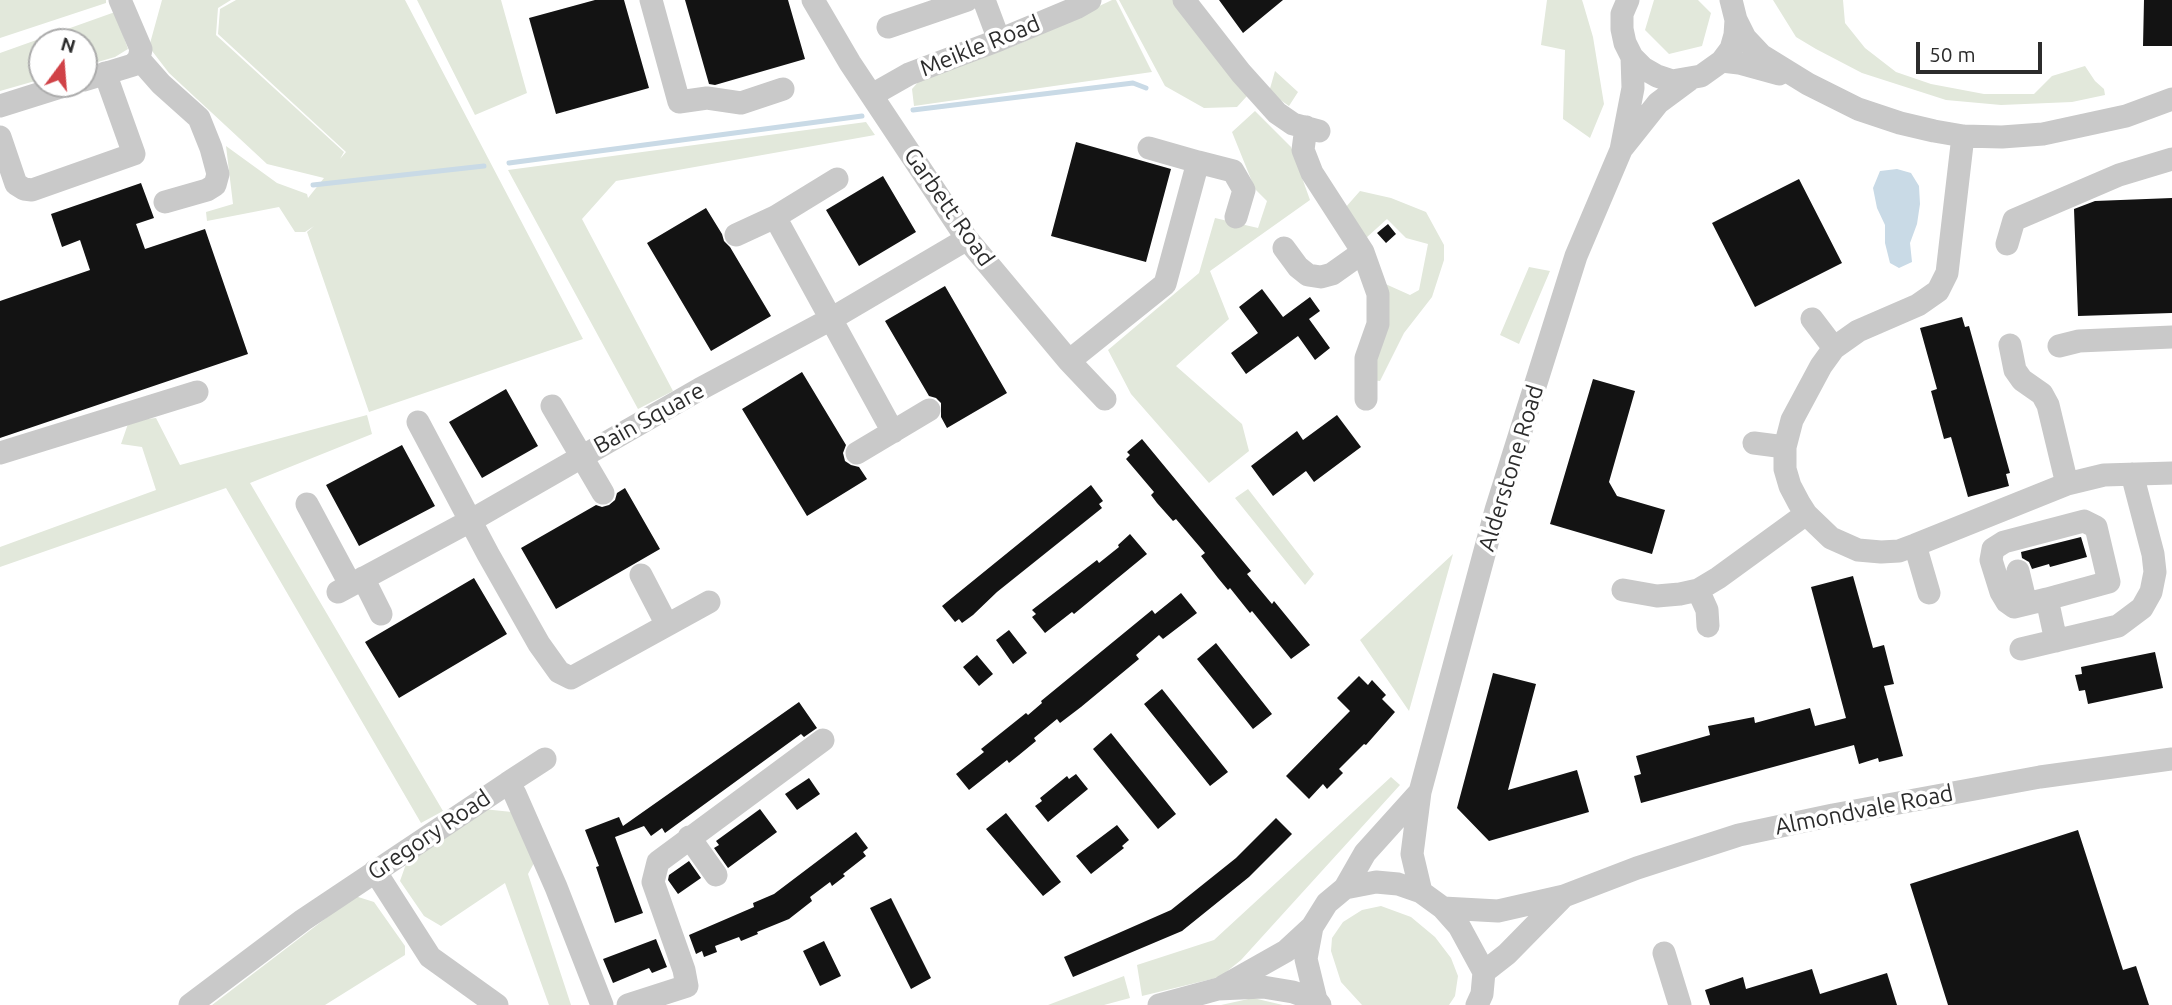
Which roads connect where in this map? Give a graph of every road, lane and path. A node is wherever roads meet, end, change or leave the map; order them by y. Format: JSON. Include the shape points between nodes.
{"nodes":[{"id":1,"x":120,"y":0,"type":"edge"},
{"id":2,"x":651,"y":0,"type":"edge"},
{"id":3,"x":813,"y":0,"type":"edge"},
{"id":4,"x":967,"y":0,"type":"edge"},
{"id":5,"x":984,"y":0,"type":"edge"},
{"id":6,"x":1090,"y":0,"type":"edge"},
{"id":7,"x":1184,"y":0,"type":"edge"},
{"id":8,"x":1621,"y":5,"type":"edge"},
{"id":9,"x":1733,"y":10,"type":"edge"},
{"id":10,"x":888,"y":27,"type":"dead end"},
{"id":11,"x":999,"y":40,"type":"junction"},
{"id":12,"x":1632,"y":57,"type":"junction"},
{"id":13,"x":139,"y":59,"type":"junction"},
{"id":14,"x":1722,"y":61,"type":"junction"},
{"id":15,"x":98,"y":75,"type":"edge"},
{"id":16,"x":1689,"y":80,"type":"junction"},
{"id":17,"x":98,"y":82,"type":"edge"},
{"id":18,"x":1808,"y":84,"type":"junction"},
{"id":19,"x":783,"y":89,"type":"dead end"},
{"id":20,"x":872,"y":95,"type":"junction"},
{"id":21,"x":28,"y":97,"type":"edge"},
{"id":22,"x":2172,"y":99,"type":"edge"},
{"id":23,"x":0,"y":106,"type":"edge"},
{"id":24,"x":1963,"y":136,"type":"junction"},
{"id":25,"x":0,"y":137,"type":"edge"},
{"id":26,"x":1149,"y":148,"type":"dead end"},
{"id":27,"x":1621,"y":150,"type":"junction"},
{"id":28,"x":2172,"y":159,"type":"edge"},
{"id":29,"x":1198,"y":163,"type":"junction"},
{"id":30,"x":837,"y":179,"type":"dead end"},
{"id":31,"x":165,"y":202,"type":"dead end"},
{"id":32,"x":775,"y":216,"type":"junction"},
{"id":33,"x":1236,"y":217,"type":"dead end"},
{"id":34,"x":736,"y":235,"type":"dead end"},
{"id":35,"x":967,"y":239,"type":"junction"},
{"id":36,"x":2007,"y":244,"type":"dead end"},
{"id":37,"x":1284,"y":248,"type":"dead end"},
{"id":38,"x":1363,"y":252,"type":"junction"},
{"id":39,"x":831,"y":319,"type":"junction"},
{"id":40,"x":1812,"y":319,"type":"dead end"},
{"id":41,"x":2172,"y":337,"type":"edge"},
{"id":42,"x":2010,"y":345,"type":"dead end"},
{"id":43,"x":2059,"y":346,"type":"dead end"},
{"id":44,"x":1834,"y":348,"type":"junction"},
{"id":45,"x":1069,"y":361,"type":"junction"},
{"id":46,"x":197,"y":392,"type":"dead end"},
{"id":47,"x":1105,"y":399,"type":"dead end"},
{"id":48,"x":1366,"y":399,"type":"dead end"},
{"id":49,"x":552,"y":406,"type":"dead end"},
{"id":50,"x":929,"y":410,"type":"dead end"},
{"id":51,"x":418,"y":422,"type":"dead end"},
{"id":52,"x":893,"y":432,"type":"junction"},
{"id":53,"x":1755,"y":443,"type":"dead end"},
{"id":54,"x":1785,"y":447,"type":"junction"},
{"id":55,"x":0,"y":453,"type":"edge"},
{"id":56,"x":857,"y":453,"type":"dead end"},
{"id":57,"x":581,"y":456,"type":"junction"},
{"id":58,"x":2172,"y":473,"type":"edge"},
{"id":59,"x":2132,"y":474,"type":"junction"},
{"id":60,"x":2067,"y":484,"type":"junction"},
{"id":61,"x":603,"y":493,"type":"dead end"},
{"id":62,"x":307,"y":504,"type":"dead end"},
{"id":63,"x":1806,"y":514,"type":"junction"},
{"id":64,"x":470,"y":521,"type":"junction"},
{"id":65,"x":1915,"y":545,"type":"junction"},
{"id":66,"x":2018,"y":571,"type":"dead end"},
{"id":67,"x":2163,"y":571,"type":"edge"},
{"id":68,"x":641,"y":575,"type":"dead end"},
{"id":69,"x":350,"y":585,"type":"junction"},
{"id":70,"x":1623,"y":590,"type":"dead end"},
{"id":71,"x":1698,"y":590,"type":"junction"},
{"id":72,"x":1929,"y":593,"type":"dead end"},
{"id":73,"x":709,"y":602,"type":"dead end"},
{"id":74,"x":2026,"y":602,"type":"junction"},
{"id":75,"x":381,"y":614,"type":"dead end"},
{"id":76,"x":667,"y":625,"type":"junction"},
{"id":77,"x":1709,"y":626,"type":"dead end"},
{"id":78,"x":2056,"y":641,"type":"junction"},
{"id":79,"x":2021,"y":649,"type":"dead end"},
{"id":80,"x":823,"y":740,"type":"dead end"},
{"id":81,"x":545,"y":759,"type":"dead end"},
{"id":82,"x":2172,"y":759,"type":"edge"},
{"id":83,"x":508,"y":783,"type":"junction"},
{"id":84,"x":1420,"y":792,"type":"junction"},
{"id":85,"x":689,"y":837,"type":"junction"},
{"id":86,"x":374,"y":872,"type":"junction"},
{"id":87,"x":716,"y":875,"type":"dead end"},
{"id":88,"x":1345,"y":888,"type":"junction"},
{"id":89,"x":1421,"y":892,"type":"junction"},
{"id":90,"x":1564,"y":896,"type":"junction"},
{"id":91,"x":1443,"y":908,"type":"junction"},
{"id":92,"x":1312,"y":927,"type":"junction"},
{"id":93,"x":1664,"y":954,"type":"dead end"},
{"id":94,"x":1218,"y":989,"type":"junction"},
{"id":95,"x":1482,"y":994,"type":"edge"},
{"id":96,"x":1318,"y":1003,"type":"edge"},
{"id":97,"x":190,"y":1005,"type":"edge"},
{"id":98,"x":497,"y":1005,"type":"edge"},
{"id":99,"x":602,"y":1005,"type":"edge"},
{"id":100,"x":628,"y":1005,"type":"edge"},
{"id":101,"x":1158,"y":1005,"type":"edge"},
{"id":102,"x":1679,"y":1005,"type":"edge"}],
"edges":[{"from":1,"to":13,"type":"street","via":[[141,49]]},
{"from":2,"to":19,"type":"street","via":[[679,102],[707,98],[741,103]]},
{"from":3,"to":20,"type":"street","name":"Garbett Road"},
{"from":4,"to":10,"type":"street"},
{"from":5,"to":11,"type":"street"},
{"from":6,"to":11,"type":"street","name":"Meikle Road"},
{"from":7,"to":38,"type":"street","via":[[1277,113],[1293,124],[1313,129],[1303,150],[1312,173]]},
{"from":8,"to":12,"type":"street","name":"Alderstone Road","via":[[1622,29]]},
{"from":9,"to":14,"type":"street","via":[[1735,35]]},
{"from":9,"to":18,"type":"street","via":[[1745,38],[1761,55]]},
{"from":11,"to":20,"type":"street","name":"Meikle Road","via":[[909,74]]},
{"from":12,"to":16,"type":"street","via":[[1657,76]]},
{"from":12,"to":27,"type":"street","name":"Alderstone Road","via":[[1633,88]]},
{"from":13,"to":15,"type":"street"},
{"from":13,"to":31,"type":"street","via":[[199,118],[218,174],[215,185],[207,190]]},
{"from":14,"to":16,"type":"street","name":"Alderstone Road"},
{"from":14,"to":18,"type":"street"},
{"from":16,"to":27,"type":"street","name":"Alderstone Road","via":[[1658,103]]},
{"from":17,"to":25,"type":"street","via":[[134,154],[24,189],[16,184]]},
{"from":18,"to":24,"type":"street","via":[[1858,109]]},
{"from":20,"to":35,"type":"street","name":"Garbett Road"},
{"from":21,"to":23,"type":"street"},
{"from":22,"to":24,"type":"street","via":[[2126,116],[2043,134]]},
{"from":24,"to":44,"type":"street","via":[[1947,273],[1938,291]]},
{"from":26,"to":29,"type":"street"},
{"from":27,"to":84,"type":"street","name":"Alderstone Road","via":[[1576,256],[1496,510]]},
{"from":28,"to":36,"type":"street","via":[[2119,175],[2014,220]]},
{"from":29,"to":33,"type":"street","via":[[1234,171],[1244,190]]},
{"from":29,"to":45,"type":"street","via":[[1165,284]]},
{"from":30,"to":32,"type":"street"},
{"from":32,"to":34,"type":"street"},
{"from":32,"to":39,"type":"street"},
{"from":35,"to":39,"type":"street","name":"Bain Square"},
{"from":35,"to":45,"type":"street","name":"Garbett Road"},
{"from":37,"to":38,"type":"street","via":[[1308,275],[1321,277]]},
{"from":38,"to":48,"type":"street","via":[[1378,294],[1378,324],[1366,358]]},
{"from":39,"to":52,"type":"street"},
{"from":39,"to":57,"type":"street","name":"Bain Square"},
{"from":40,"to":44,"type":"street"},
{"from":41,"to":43,"type":"street"},
{"from":42,"to":60,"type":"street","via":[[2015,370],[2048,405]]},
{"from":44,"to":54,"type":"street","via":[[1799,404]]},
{"from":45,"to":47,"type":"street","name":"Garbett Road"},
{"from":46,"to":55,"type":"street"},
{"from":49,"to":57,"type":"street"},
{"from":50,"to":52,"type":"street"},
{"from":51,"to":64,"type":"street"},
{"from":52,"to":56,"type":"street"},
{"from":53,"to":54,"type":"street"},
{"from":54,"to":63,"type":"street","via":[[1790,486]]},
{"from":57,"to":61,"type":"street"},
{"from":57,"to":64,"type":"street","name":"Bain Square"},
{"from":58,"to":59,"type":"street"},
{"from":59,"to":60,"type":"street"},
{"from":59,"to":67,"type":"street","via":[[2153,554]]},
{"from":60,"to":65,"type":"street"},
{"from":62,"to":69,"type":"street"},
{"from":63,"to":65,"type":"street","via":[[1831,537],[1858,550],[1899,551]]},
{"from":63,"to":71,"type":"street"},
{"from":64,"to":69,"type":"street","name":"Bain Square"},
{"from":64,"to":76,"type":"street","via":[[539,645],[559,672],[571,678]]},
{"from":65,"to":72,"type":"street"},
{"from":66,"to":74,"type":"street"},
{"from":67,"to":78,"type":"street","via":[[2142,608],[2118,626]]},
{"from":68,"to":76,"type":"street"},
{"from":69,"to":75,"type":"street"},
{"from":70,"to":71,"type":"street","via":[[1657,596]]},
{"from":71,"to":77,"type":"street"},
{"from":73,"to":76,"type":"street"},
{"from":74,"to":74,"type":"street","via":[[2109,582],[2096,527],[2084,521],[1993,549],[1991,560],[2001,593]]},
{"from":74,"to":78,"type":"street"},
{"from":78,"to":79,"type":"street"},
{"from":80,"to":85,"type":"street"},
{"from":81,"to":83,"type":"street"},
{"from":82,"to":90,"type":"street","name":"Almondvale Road","via":[[2040,777],[1739,835]]},
{"from":83,"to":86,"type":"street","name":"Gregory Road"},
{"from":83,"to":99,"type":"street","name":"Gregory Road","via":[[556,887]]},
{"from":84,"to":88,"type":"street","name":"Alderstone Road","via":[[1365,853]]},
{"from":84,"to":89,"type":"street","name":"Alderstone Road","via":[[1412,854]]},
{"from":85,"to":87,"type":"street"},
{"from":85,"to":100,"type":"street","via":[[658,862],[653,882],[687,986]]},
{"from":86,"to":97,"type":"street","name":"Gregory Road"},
{"from":86,"to":98,"type":"street","via":[[430,957]]},
{"from":88,"to":89,"type":"street","via":[[1376,882]]},
{"from":88,"to":92,"type":"street","name":"Alderstone Road","via":[[1327,903]]},
{"from":89,"to":91,"type":"street"},
{"from":90,"to":91,"type":"street","name":"Almondvale Road","via":[[1498,911]]},
{"from":90,"to":95,"type":"street","name":"Almondvale Road","via":[[1507,954]]},
{"from":91,"to":95,"type":"street","via":[[1459,926]]},
{"from":92,"to":94,"type":"street","via":[[1286,951]]},
{"from":92,"to":96,"type":"street","via":[[1307,972]]},
{"from":93,"to":102,"type":"street"},
{"from":94,"to":96,"type":"street","via":[[1262,987],[1293,992]]},
{"from":94,"to":101,"type":"street"}]}
